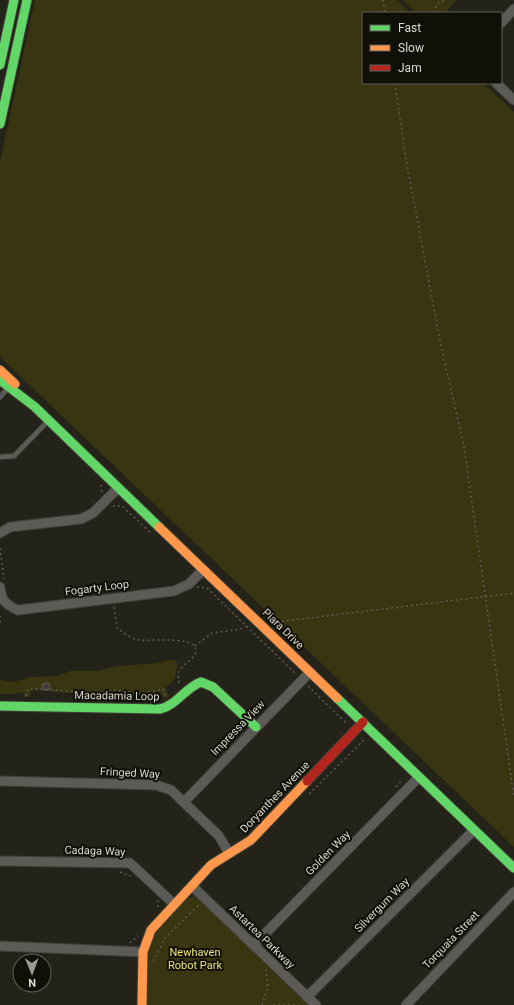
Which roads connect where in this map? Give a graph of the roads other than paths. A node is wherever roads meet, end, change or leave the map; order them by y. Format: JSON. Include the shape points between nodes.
{"nodes":[{"id":1,"x":14,"y":0,"type":"edge"},
{"id":2,"x":26,"y":0,"type":"edge"},
{"id":3,"x":514,"y":9,"type":"edge"},
{"id":4,"x":502,"y":22,"type":"edge"},
{"id":5,"x":0,"y":65,"type":"edge"},
{"id":6,"x":497,"y":84,"type":"edge"},
{"id":7,"x":514,"y":100,"type":"edge"},
{"id":8,"x":0,"y":124,"type":"edge"},
{"id":9,"x":0,"y":370,"type":"edge"},
{"id":10,"x":0,"y":380,"type":"edge"},
{"id":11,"x":10,"y":387,"type":"junction"},
{"id":12,"x":0,"y":397,"type":"edge"},
{"id":13,"x":35,"y":407,"type":"junction"},
{"id":14,"x":49,"y":420,"type":"junction"},
{"id":15,"x":0,"y":457,"type":"edge"},
{"id":16,"x":118,"y":488,"type":"junction"},
{"id":17,"x":0,"y":532,"type":"edge"},
{"id":18,"x":203,"y":570,"type":"junction"},
{"id":19,"x":2,"y":583,"type":"edge"},
{"id":20,"x":310,"y":672,"type":"junction"},
{"id":21,"x":0,"y":706,"type":"edge"},
{"id":22,"x":363,"y":722,"type":"junction"},
{"id":23,"x":256,"y":727,"type":"junction"},
{"id":24,"x":419,"y":777,"type":"junction"},
{"id":25,"x":0,"y":781,"type":"edge"},
{"id":26,"x":184,"y":802,"type":"junction"},
{"id":27,"x":474,"y":830,"type":"junction"},
{"id":28,"x":229,"y":853,"type":"junction"},
{"id":29,"x":0,"y":861,"type":"edge"},
{"id":30,"x":514,"y":868,"type":"edge"},
{"id":31,"x":192,"y":886,"type":"junction"},
{"id":32,"x":514,"y":892,"type":"edge"},
{"id":33,"x":174,"y":904,"type":"junction"},
{"id":34,"x":254,"y":945,"type":"junction"},
{"id":35,"x":0,"y":946,"type":"edge"},
{"id":36,"x":143,"y":952,"type":"junction"},
{"id":37,"x":307,"y":997,"type":"junction"},
{"id":38,"x":142,"y":1005,"type":"edge"},
{"id":39,"x":316,"y":1005,"type":"edge"},
{"id":40,"x":406,"y":1005,"type":"edge"}],
"edges":[{"from":1,"to":5,"type":"street"},
{"from":2,"to":8,"type":"street"},
{"from":3,"to":4,"type":"street"},
{"from":6,"to":7,"type":"street"},
{"from":9,"to":13,"type":"street","name":"Piara Drive","via":[[33,401]]},
{"from":10,"to":11,"type":"street","name":"Piara Drive"},
{"from":11,"to":12,"type":"lane"},
{"from":11,"to":13,"type":"street","name":"Piara Drive"},
{"from":13,"to":14,"type":"street","name":"Piara Drive"},
{"from":14,"to":15,"type":"lane","via":[[14,456]]},
{"from":14,"to":16,"type":"street","name":"Piara Drive"},
{"from":16,"to":17,"type":"street","via":[[108,502],[81,519],[10,527]]},
{"from":16,"to":18,"type":"street","name":"Piara Drive"},
{"from":18,"to":19,"type":"street","name":"Fogarty Loop","via":[[183,589],[174,592],[18,610],[7,605],[1,594]]},
{"from":18,"to":20,"type":"street","name":"Piara Drive"},
{"from":20,"to":22,"type":"street","name":"Piara Drive"},
{"from":20,"to":23,"type":"street","name":"Impressa View"},
{"from":21,"to":23,"type":"street","name":"Macadamia Loop","via":[[160,709],[172,705],[191,687],[201,682],[213,687]]},
{"from":22,"to":24,"type":"street","name":"Piara Drive"},
{"from":22,"to":28,"type":"street","name":"Doryanthes Avenue","via":[[251,840]]},
{"from":23,"to":26,"type":"street","name":"Impressa View"},
{"from":24,"to":27,"type":"street","name":"Piara Drive"},
{"from":24,"to":34,"type":"street","name":"Golden Way"},
{"from":25,"to":26,"type":"street","name":"Fringed Way","via":[[156,785],[171,790]]},
{"from":26,"to":28,"type":"street","name":"Fringed Way","via":[[218,836]]},
{"from":27,"to":30,"type":"street","name":"Piara Drive"},
{"from":27,"to":37,"type":"street","name":"Silvergum Way"},
{"from":28,"to":31,"type":"street","name":"Doryanthes Avenue","via":[[211,865]]},
{"from":29,"to":33,"type":"street","name":"Cadaga Way","via":[[130,863]]},
{"from":31,"to":33,"type":"street","name":"Doryanthes Avenue"},
{"from":31,"to":34,"type":"street","name":"Astartea Parkway"},
{"from":32,"to":40,"type":"street","name":"Torquata Street"},
{"from":33,"to":36,"type":"street","name":"Doryanthes Avenue","via":[[151,930]]},
{"from":34,"to":37,"type":"street","name":"Astartea Parkway"},
{"from":35,"to":36,"type":"street"},
{"from":36,"to":38,"type":"street","name":"Doryanthes Avenue"},
{"from":37,"to":39,"type":"street","name":"Astartea Parkway"}]}
